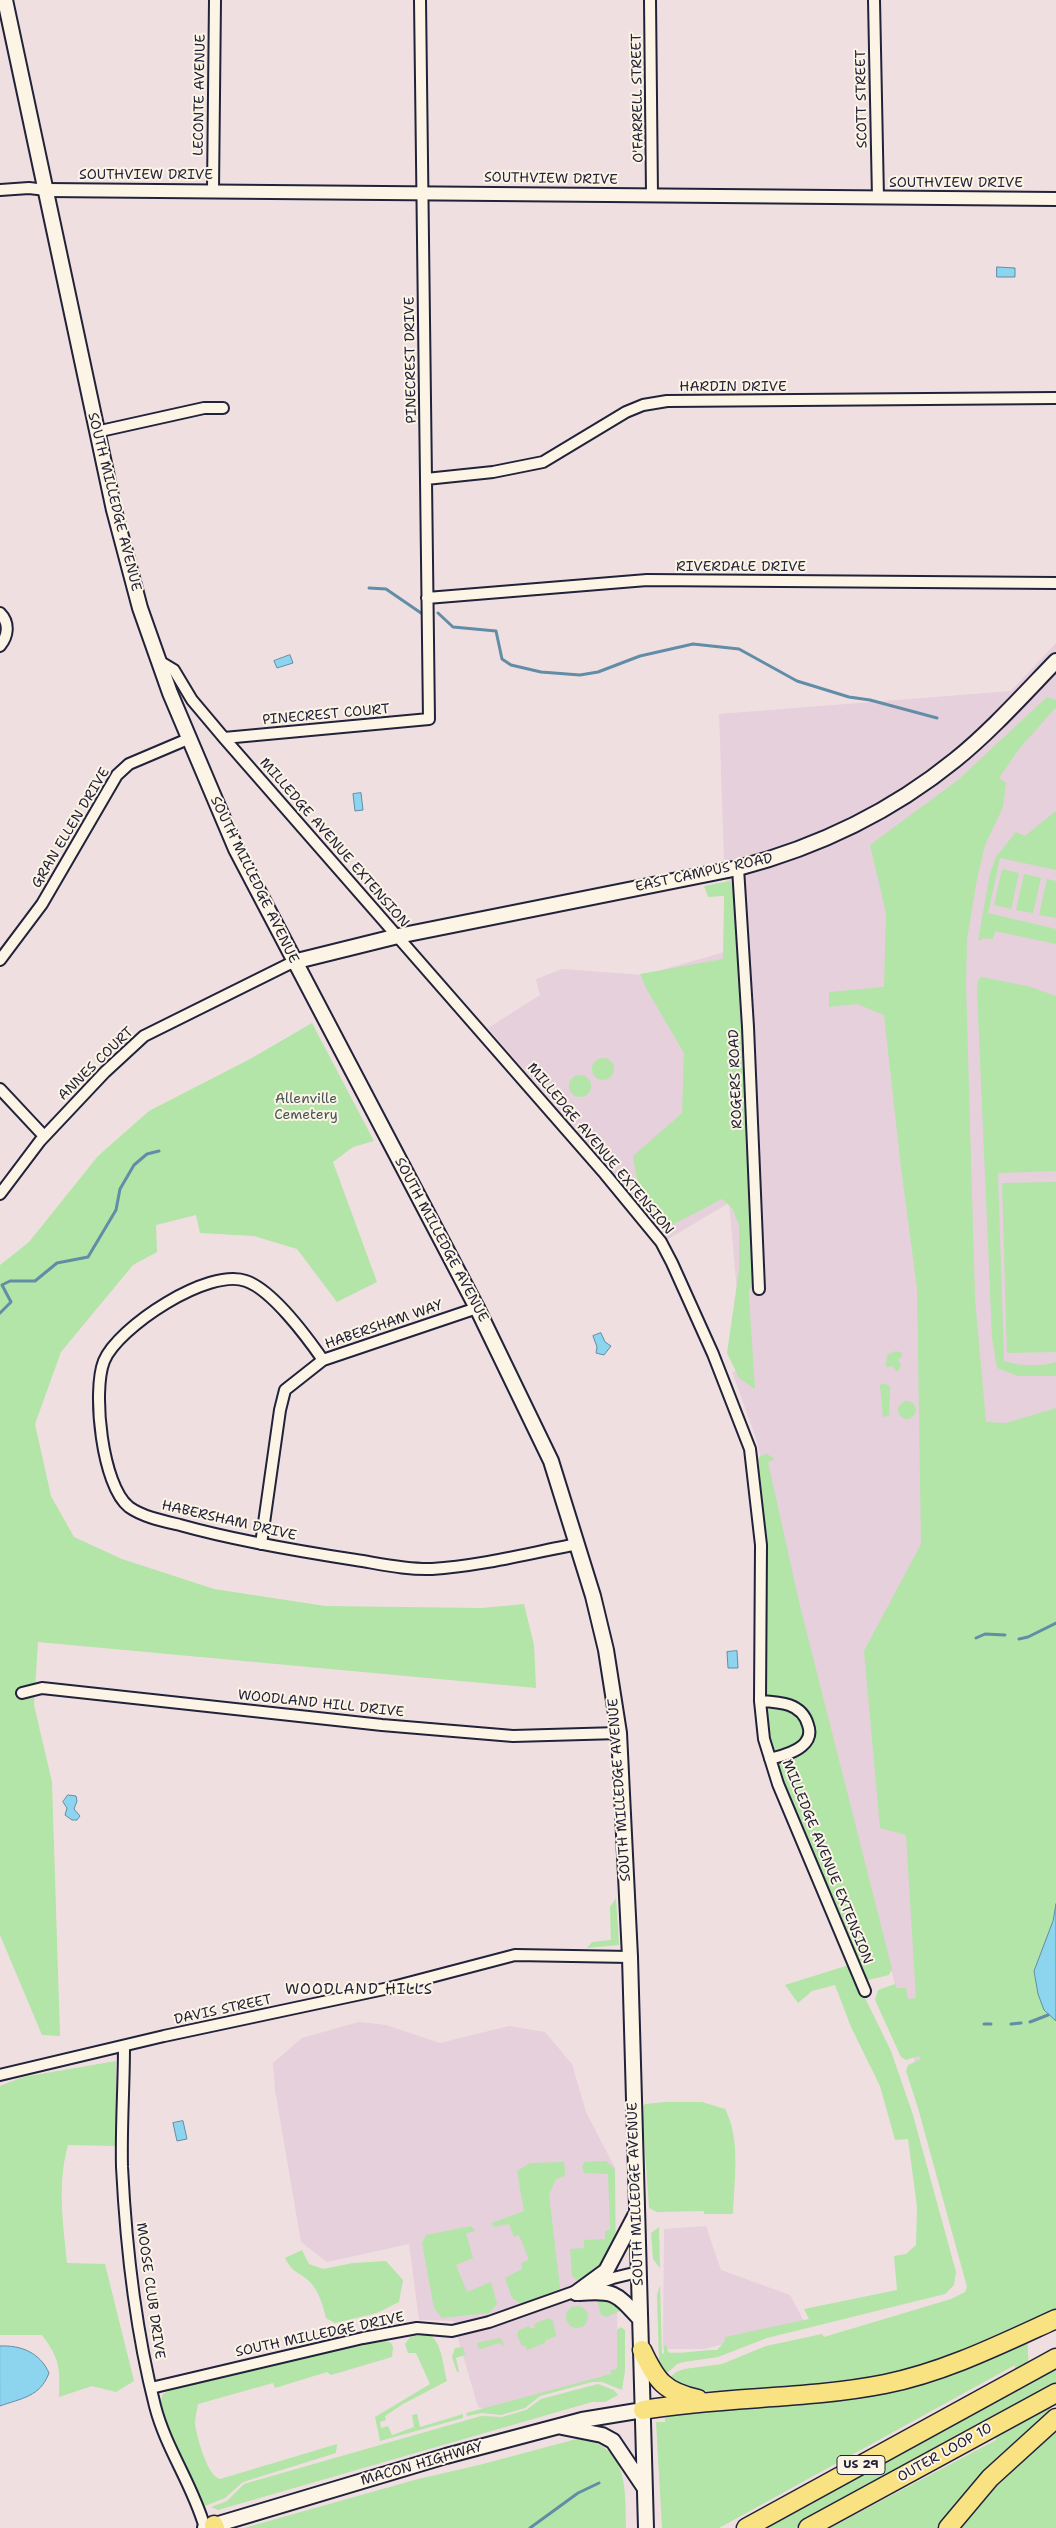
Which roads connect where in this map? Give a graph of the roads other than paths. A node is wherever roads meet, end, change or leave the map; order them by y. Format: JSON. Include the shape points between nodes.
{"nodes":[{"id":1,"x":5,"y":0,"type":"edge"},
{"id":2,"x":215,"y":0,"type":"edge"},
{"id":3,"x":420,"y":0,"type":"edge"},
{"id":4,"x":650,"y":0,"type":"edge"},
{"id":5,"x":874,"y":0,"type":"edge"},
{"id":6,"x":0,"y":190,"type":"edge"},
{"id":7,"x":46,"y":190,"type":"junction"},
{"id":8,"x":213,"y":190,"type":"junction"},
{"id":9,"x":423,"y":193,"type":"junction"},
{"id":10,"x":652,"y":195,"type":"junction"},
{"id":11,"x":878,"y":198,"type":"junction"},
{"id":12,"x":1056,"y":199,"type":"edge"},
{"id":13,"x":1056,"y":398,"type":"edge"},
{"id":14,"x":224,"y":408,"type":"dead end"},
{"id":15,"x":96,"y":432,"type":"junction"},
{"id":16,"x":426,"y":479,"type":"junction"},
{"id":17,"x":1056,"y":583,"type":"edge"},
{"id":18,"x":427,"y":598,"type":"junction"},
{"id":19,"x":0,"y":613,"type":"edge"},
{"id":20,"x":0,"y":646,"type":"edge"},
{"id":21,"x":159,"y":661,"type":"junction"},
{"id":22,"x":1056,"y":661,"type":"edge"},
{"id":23,"x":429,"y":720,"type":"joint"},
{"id":24,"x":224,"y":738,"type":"junction"},
{"id":25,"x":188,"y":739,"type":"junction"},
{"id":26,"x":738,"y":868,"type":"junction"},
{"id":27,"x":398,"y":936,"type":"junction"},
{"id":28,"x":0,"y":960,"type":"edge"},
{"id":29,"x":293,"y":962,"type":"junction"},
{"id":30,"x":0,"y":1089,"type":"edge"},
{"id":31,"x":44,"y":1136,"type":"junction"},
{"id":32,"x":0,"y":1194,"type":"edge"},
{"id":33,"x":759,"y":1289,"type":"dead end"},
{"id":34,"x":477,"y":1308,"type":"junction"},
{"id":35,"x":323,"y":1360,"type":"junction"},
{"id":36,"x":261,"y":1544,"type":"junction"},
{"id":37,"x":578,"y":1544,"type":"junction"},
{"id":38,"x":22,"y":1693,"type":"dead end"},
{"id":39,"x":760,"y":1701,"type":"junction"},
{"id":40,"x":619,"y":1733,"type":"junction"},
{"id":41,"x":770,"y":1759,"type":"junction"},
{"id":42,"x":630,"y":1957,"type":"junction"},
{"id":43,"x":865,"y":1991,"type":"dead end"},
{"id":44,"x":124,"y":2046,"type":"junction"},
{"id":45,"x":0,"y":2075,"type":"edge"},
{"id":46,"x":636,"y":2213,"type":"junction"},
{"id":47,"x":638,"y":2272,"type":"junction"},
{"id":48,"x":576,"y":2293,"type":"junction"},
{"id":49,"x":640,"y":2319,"type":"junction"},
{"id":50,"x":1056,"y":2319,"type":"edge"},
{"id":51,"x":642,"y":2350,"type":"junction"},
{"id":52,"x":1056,"y":2358,"type":"edge"},
{"id":53,"x":151,"y":2388,"type":"junction"},
{"id":54,"x":1056,"y":2393,"type":"edge"},
{"id":55,"x":716,"y":2402,"type":"junction"},
{"id":56,"x":642,"y":2410,"type":"junction"},
{"id":57,"x":1056,"y":2418,"type":"edge"},
{"id":58,"x":560,"y":2426,"type":"junction"},
{"id":59,"x":645,"y":2487,"type":"junction"},
{"id":60,"x":210,"y":2527,"type":"edge"},
{"id":61,"x":646,"y":2528,"type":"edge"},
{"id":62,"x":746,"y":2528,"type":"edge"},
{"id":63,"x":808,"y":2528,"type":"edge"},
{"id":64,"x":948,"y":2528,"type":"edge"}],
"edges":[{"from":1,"to":7,"type":"main road","name":"SOUTH MILLEDGE AVENUE"},
{"from":2,"to":8,"type":"street","name":"LECONTE AVENUE"},
{"from":3,"to":9,"type":"street","name":"PINECREST DRIVE"},
{"from":4,"to":10,"type":"street","name":"O'FARRELL STREET"},
{"from":5,"to":11,"type":"street","name":"SCOTT STREET"},
{"from":6,"to":7,"type":"street"},
{"from":7,"to":8,"type":"street","name":"SOUTHVIEW DRIVE"},
{"from":7,"to":15,"type":"main road","name":"SOUTH MILLEDGE AVENUE"},
{"from":8,"to":9,"type":"street","name":"SOUTHVIEW DRIVE"},
{"from":9,"to":10,"type":"street","name":"SOUTHVIEW DRIVE"},
{"from":9,"to":16,"type":"street","name":"PINECREST DRIVE"},
{"from":10,"to":11,"type":"street","name":"SOUTHVIEW DRIVE"},
{"from":11,"to":12,"type":"street","name":"SOUTHVIEW DRIVE"},
{"from":13,"to":16,"type":"street","name":"HARDIN DRIVE","via":[[667,401],[643,404],[543,462],[493,472]]},
{"from":14,"to":15,"type":"street","via":[[204,408]]},
{"from":15,"to":21,"type":"main road","name":"SOUTH MILLEDGE AVENUE","via":[[121,540]]},
{"from":16,"to":18,"type":"street","name":"PINECREST DRIVE"},
{"from":17,"to":18,"type":"street","name":"RIVERDALE DRIVE","via":[[647,580]]},
{"from":18,"to":23,"type":"street","name":"PINECREST DRIVE"},
{"from":19,"to":20,"type":"street","via":[[7,630]]},
{"from":21,"to":24,"type":"street","name":"MILLEDGE AVENUE EXTENSION","via":[[174,670],[192,700]]},
{"from":21,"to":25,"type":"main road","name":"SOUTH MILLEDGE AVENUE"},
{"from":22,"to":26,"type":"main road","name":"EAST CAMPUS ROAD","via":[[956,760],[888,807],[789,854]]},
{"from":23,"to":24,"type":"street","name":"PINECREST COURT"},
{"from":24,"to":27,"type":"street","name":"MILLEDGE AVENUE EXTENSION"},
{"from":25,"to":28,"type":"street","name":"GRAN ELLEN DRIVE","via":[[129,764],[117,775],[42,904]]},
{"from":25,"to":29,"type":"main road","name":"SOUTH MILLEDGE AVENUE","via":[[236,849]]},
{"from":26,"to":27,"type":"main road","name":"EAST CAMPUS ROAD"},
{"from":26,"to":33,"type":"street","name":"ROGERS ROAD"},
{"from":27,"to":29,"type":"main road","name":"EAST CAMPUS ROAD"},
{"from":27,"to":39,"type":"street","name":"MILLEDGE AVENUE EXTENSION","via":[[605,1174],[661,1242],[672,1263],[750,1448],[761,1546]]},
{"from":29,"to":31,"type":"street","name":"ANNES COURT","via":[[144,1036]]},
{"from":29,"to":34,"type":"main road","name":"SOUTH MILLEDGE AVENUE"},
{"from":30,"to":31,"type":"street"},
{"from":31,"to":32,"type":"street","name":"ANNES COURT"},
{"from":34,"to":35,"type":"street","name":"HABERSHAM WAY"},
{"from":34,"to":37,"type":"main road","name":"SOUTH MILLEDGE AVENUE","via":[[551,1461]]},
{"from":35,"to":36,"type":"street","name":"HABERSHAM WAY","via":[[285,1390]]},
{"from":35,"to":36,"type":"street","name":"HABERSHAM DRIVE","via":[[307,1337],[260,1290],[246,1281],[232,1278],[195,1288],[140,1320],[115,1345],[103,1366],[99,1389],[105,1452],[119,1495],[129,1506],[149,1516]]},
{"from":36,"to":37,"type":"street","name":"HABERSHAM DRIVE","via":[[429,1569],[469,1566]]},
{"from":37,"to":40,"type":"main road","name":"SOUTH MILLEDGE AVENUE","via":[[606,1650]]},
{"from":38,"to":40,"type":"street","name":"WOODLAND HILL DRIVE","via":[[42,1688],[513,1736]]},
{"from":39,"to":41,"type":"street","name":"MILLEDGE AVENUE EXTENSION","via":[[764,1739]]},
{"from":39,"to":41,"type":"street","via":[[781,1702],[795,1708],[803,1714],[810,1730],[803,1746]]},
{"from":40,"to":42,"type":"main road","name":"SOUTH MILLEDGE AVENUE"},
{"from":41,"to":43,"type":"street","name":"MILLEDGE AVENUE EXTENSION"},
{"from":42,"to":44,"type":"street","name":"DAVIS STREET","via":[[515,1955],[389,1988]]},
{"from":42,"to":46,"type":"main road","name":"SOUTH MILLEDGE AVENUE"},
{"from":44,"to":45,"type":"street","name":"DAVIS STREET"},
{"from":44,"to":53,"type":"street","name":"MOOSE CLUB DRIVE","via":[[122,2158],[128,2239],[138,2327]]},
{"from":46,"to":47,"type":"main road","name":"SOUTH MILLEDGE AVENUE"},
{"from":46,"to":48,"type":"main road","via":[[606,2271]]},
{"from":47,"to":48,"type":"street","name":"SOUTH MILLEDGE DRIVE","via":[[612,2278]]},
{"from":47,"to":49,"type":"main road","name":"SOUTH MILLEDGE AVENUE"},
{"from":48,"to":49,"type":"main road","via":[[605,2291],[616,2295]]},
{"from":48,"to":53,"type":"street","name":"SOUTH MILLEDGE DRIVE","via":[[502,2319],[452,2331],[417,2328],[363,2338]]},
{"from":49,"to":51,"type":"main road","name":"SOUTH MILLEDGE AVENUE"},
{"from":50,"to":55,"type":"highway","via":[[950,2365],[886,2384],[794,2398]]},
{"from":51,"to":55,"type":"highway","via":[[654,2375],[670,2390],[683,2396]]},
{"from":51,"to":56,"type":"main road","name":"SOUTH MILLEDGE AVENUE"},
{"from":52,"to":62,"type":"highway","number":"US 29"},
{"from":53,"to":60,"type":"street","name":"MOOSE CLUB DRIVE","via":[[163,2434]]},
{"from":54,"to":63,"type":"highway","name":"OUTER LOOP 10","number":"US 29"},
{"from":55,"to":56,"type":"highway"},
{"from":56,"to":58,"type":"main road","name":"MACON HIGHWAY"},
{"from":56,"to":59,"type":"main road","name":"SOUTH MILLEDGE AVENUE"},
{"from":57,"to":64,"type":"highway","via":[[990,2478]]},
{"from":58,"to":59,"type":"main road","via":[[602,2435],[613,2441]]},
{"from":58,"to":60,"type":"main road","name":"MACON HIGHWAY","via":[[446,2456]]},
{"from":59,"to":61,"type":"main road","name":"SOUTH MILLEDGE AVENUE"}]}
